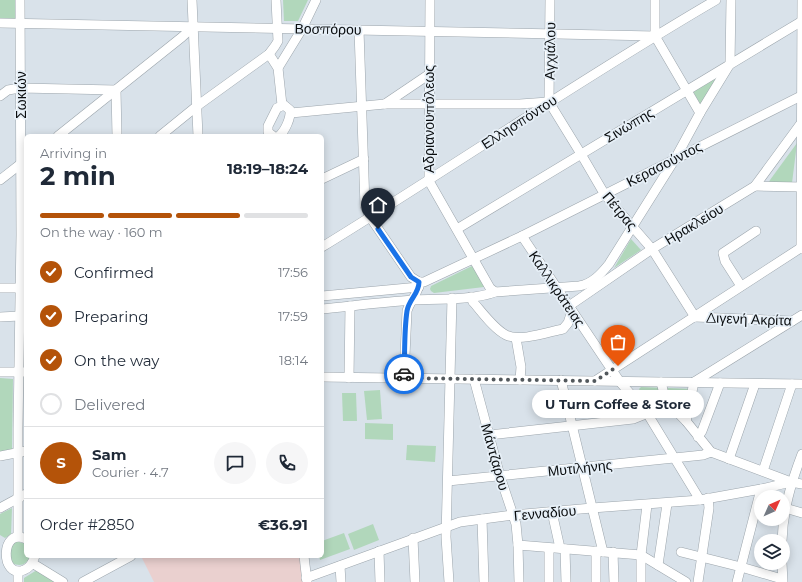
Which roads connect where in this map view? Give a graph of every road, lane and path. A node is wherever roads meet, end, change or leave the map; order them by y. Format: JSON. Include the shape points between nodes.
{"nodes":[{"id":1,"x":20,"y":0,"type":"edge"},
{"id":2,"x":192,"y":0,"type":"edge"},
{"id":3,"x":276,"y":0,"type":"edge"},
{"id":4,"x":316,"y":0,"type":"edge"},
{"id":5,"x":430,"y":0,"type":"edge"},
{"id":6,"x":550,"y":0,"type":"edge"},
{"id":7,"x":655,"y":0,"type":"edge"},
{"id":8,"x":716,"y":0,"type":"edge"},
{"id":9,"x":730,"y":0,"type":"edge"},
{"id":10,"x":802,"y":0,"type":"edge"},
{"id":11,"x":802,"y":21,"type":"edge"},
{"id":12,"x":0,"y":23,"type":"edge"},
{"id":13,"x":21,"y":24,"type":"junction"},
{"id":14,"x":192,"y":27,"type":"junction"},
{"id":15,"x":277,"y":28,"type":"junction"},
{"id":16,"x":302,"y":29,"type":"junction"},
{"id":17,"x":359,"y":30,"type":"junction"},
{"id":18,"x":430,"y":31,"type":"junction"},
{"id":19,"x":550,"y":34,"type":"junction"},
{"id":20,"x":655,"y":36,"type":"junction"},
{"id":21,"x":269,"y":54,"type":"junction"},
{"id":22,"x":730,"y":64,"type":"junction"},
{"id":23,"x":278,"y":68,"type":"junction"},
{"id":24,"x":428,"y":75,"type":"junction"},
{"id":25,"x":20,"y":88,"type":"junction"},
{"id":26,"x":116,"y":90,"type":"junction"},
{"id":27,"x":686,"y":90,"type":"junction"},
{"id":28,"x":0,"y":96,"type":"edge"},
{"id":29,"x":801,"y":96,"type":"edge"},
{"id":30,"x":549,"y":102,"type":"junction"},
{"id":31,"x":429,"y":103,"type":"junction"},
{"id":32,"x":385,"y":104,"type":"junction"},
{"id":33,"x":520,"y":104,"type":"junction"},
{"id":34,"x":282,"y":105,"type":"junction"},
{"id":35,"x":197,"y":106,"type":"junction"},
{"id":36,"x":361,"y":106,"type":"junction"},
{"id":37,"x":291,"y":113,"type":"junction"},
{"id":38,"x":700,"y":113,"type":"junction"},
{"id":39,"x":522,"y":120,"type":"junction"},
{"id":40,"x":802,"y":123,"type":"edge"},
{"id":41,"x":61,"y":134,"type":"edge"},
{"id":42,"x":117,"y":134,"type":"edge"},
{"id":43,"x":162,"y":134,"type":"edge"},
{"id":44,"x":198,"y":134,"type":"edge"},
{"id":45,"x":268,"y":134,"type":"edge"},
{"id":46,"x":281,"y":134,"type":"edge"},
{"id":47,"x":581,"y":154,"type":"junction"},
{"id":48,"x":364,"y":159,"type":"junction"},
{"id":49,"x":675,"y":159,"type":"junction"},
{"id":50,"x":23,"y":162,"type":"edge"},
{"id":51,"x":324,"y":178,"type":"edge"},
{"id":52,"x":0,"y":180,"type":"edge"},
{"id":53,"x":429,"y":180,"type":"junction"},
{"id":54,"x":756,"y":186,"type":"junction"},
{"id":55,"x":801,"y":187,"type":"edge"},
{"id":56,"x":605,"y":195,"type":"junction"},
{"id":57,"x":370,"y":217,"type":"junction"},
{"id":58,"x":632,"y":226,"type":"junction"},
{"id":59,"x":457,"y":229,"type":"junction"},
{"id":60,"x":756,"y":232,"type":"dead end"},
{"id":61,"x":23,"y":234,"type":"edge"},
{"id":62,"x":522,"y":236,"type":"junction"},
{"id":63,"x":324,"y":246,"type":"edge"},
{"id":64,"x":802,"y":248,"type":"edge"},
{"id":65,"x":652,"y":249,"type":"junction"},
{"id":66,"x":474,"y":259,"type":"junction"},
{"id":67,"x":23,"y":270,"type":"edge"},
{"id":68,"x":419,"y":284,"type":"junction"},
{"id":69,"x":741,"y":286,"type":"junction"},
{"id":70,"x":556,"y":287,"type":"junction"},
{"id":71,"x":0,"y":288,"type":"edge"},
{"id":72,"x":495,"y":292,"type":"junction"},
{"id":73,"x":22,"y":293,"type":"edge"},
{"id":74,"x":324,"y":296,"type":"edge"},
{"id":75,"x":471,"y":297,"type":"junction"},
{"id":76,"x":452,"y":298,"type":"junction"},
{"id":77,"x":410,"y":300,"type":"junction"},
{"id":78,"x":350,"y":306,"type":"junction"},
{"id":79,"x":324,"y":308,"type":"edge"},
{"id":80,"x":570,"y":308,"type":"junction"},
{"id":81,"x":802,"y":315,"type":"edge"},
{"id":82,"x":20,"y":316,"type":"junction"},
{"id":83,"x":0,"y":317,"type":"edge"},
{"id":84,"x":696,"y":317,"type":"junction"},
{"id":85,"x":792,"y":321,"type":"junction"},
{"id":86,"x":802,"y":321,"type":"edge"},
{"id":87,"x":516,"y":338,"type":"junction"},
{"id":88,"x":612,"y":370,"type":"junction"},
{"id":89,"x":0,"y":372,"type":"edge"},
{"id":90,"x":23,"y":372,"type":"edge"},
{"id":91,"x":324,"y":377,"type":"edge"},
{"id":92,"x":349,"y":378,"type":"junction"},
{"id":93,"x":404,"y":378,"type":"junction"},
{"id":94,"x":451,"y":379,"type":"junction"},
{"id":95,"x":474,"y":379,"type":"junction"},
{"id":96,"x":520,"y":380,"type":"junction"},
{"id":97,"x":561,"y":380,"type":"junction"},
{"id":98,"x":595,"y":381,"type":"junction"},
{"id":99,"x":620,"y":382,"type":"junction"},
{"id":100,"x":661,"y":382,"type":"junction"},
{"id":101,"x":694,"y":382,"type":"junction"},
{"id":102,"x":720,"y":383,"type":"junction"},
{"id":103,"x":755,"y":384,"type":"junction"},
{"id":104,"x":792,"y":384,"type":"junction"},
{"id":105,"x":802,"y":384,"type":"edge"},
{"id":106,"x":674,"y":410,"type":"junction"},
{"id":107,"x":647,"y":413,"type":"junction"},
{"id":108,"x":686,"y":421,"type":"junction"},
{"id":109,"x":22,"y":426,"type":"edge"},
{"id":110,"x":572,"y":426,"type":"junction"},
{"id":111,"x":489,"y":435,"type":"junction"},
{"id":112,"x":698,"y":437,"type":"junction"},
{"id":113,"x":22,"y":452,"type":"edge"},
{"id":114,"x":711,"y":452,"type":"junction"},
{"id":115,"x":802,"y":454,"type":"edge"},
{"id":116,"x":0,"y":456,"type":"edge"},
{"id":117,"x":674,"y":458,"type":"junction"},
{"id":118,"x":729,"y":459,"type":"junction"},
{"id":119,"x":582,"y":467,"type":"junction"},
{"id":120,"x":762,"y":471,"type":"junction"},
{"id":121,"x":500,"y":476,"type":"junction"},
{"id":122,"x":448,"y":481,"type":"junction"},
{"id":123,"x":791,"y":482,"type":"junction"},
{"id":124,"x":802,"y":484,"type":"edge"},
{"id":125,"x":761,"y":489,"type":"junction"},
{"id":126,"x":789,"y":490,"type":"edge"},
{"id":127,"x":22,"y":497,"type":"edge"},
{"id":128,"x":704,"y":499,"type":"junction"},
{"id":129,"x":667,"y":504,"type":"junction"},
{"id":130,"x":647,"y":505,"type":"junction"},
{"id":131,"x":0,"y":508,"type":"edge"},
{"id":132,"x":592,"y":508,"type":"junction"},
{"id":133,"x":790,"y":509,"type":"edge"},
{"id":134,"x":552,"y":512,"type":"junction"},
{"id":135,"x":802,"y":513,"type":"edge"},
{"id":136,"x":513,"y":515,"type":"junction"},
{"id":137,"x":482,"y":519,"type":"junction"},
{"id":138,"x":447,"y":526,"type":"junction"},
{"id":139,"x":22,"y":538,"type":"edge"},
{"id":140,"x":413,"y":538,"type":"junction"},
{"id":141,"x":2,"y":544,"type":"edge"},
{"id":142,"x":518,"y":545,"type":"junction"},
{"id":143,"x":549,"y":548,"type":"junction"},
{"id":144,"x":562,"y":548,"type":"junction"},
{"id":145,"x":379,"y":551,"type":"junction"},
{"id":146,"x":604,"y":552,"type":"junction"},
{"id":147,"x":681,"y":552,"type":"dead end"},
{"id":148,"x":641,"y":555,"type":"junction"},
{"id":149,"x":127,"y":558,"type":"edge"},
{"id":150,"x":304,"y":558,"type":"edge"},
{"id":151,"x":702,"y":558,"type":"junction"},
{"id":152,"x":33,"y":560,"type":"edge"},
{"id":153,"x":2,"y":562,"type":"edge"},
{"id":154,"x":658,"y":565,"type":"junction"},
{"id":155,"x":340,"y":566,"type":"junction"},
{"id":156,"x":741,"y":567,"type":"junction"},
{"id":157,"x":782,"y":570,"type":"edge"},
{"id":158,"x":18,"y":571,"type":"junction"},
{"id":159,"x":672,"y":578,"type":"edge"},
{"id":160,"x":306,"y":580,"type":"edge"},
{"id":161,"x":782,"y":581,"type":"edge"},
{"id":162,"x":18,"y":582,"type":"edge"},
{"id":163,"x":63,"y":582,"type":"edge"},
{"id":164,"x":83,"y":582,"type":"edge"},
{"id":165,"x":341,"y":582,"type":"edge"},
{"id":166,"x":380,"y":582,"type":"edge"},
{"id":167,"x":415,"y":582,"type":"edge"},
{"id":168,"x":449,"y":582,"type":"edge"},
{"id":169,"x":484,"y":582,"type":"edge"},
{"id":170,"x":519,"y":582,"type":"edge"},
{"id":171,"x":549,"y":582,"type":"edge"},
{"id":172,"x":566,"y":582,"type":"edge"},
{"id":173,"x":596,"y":582,"type":"edge"},
{"id":174,"x":614,"y":582,"type":"edge"},
{"id":175,"x":641,"y":582,"type":"edge"},
{"id":176,"x":686,"y":582,"type":"edge"},
{"id":177,"x":698,"y":582,"type":"edge"},
{"id":178,"x":737,"y":582,"type":"edge"}],
"edges":[{"from":1,"to":13,"type":"street","name":"Σωκιών"},
{"from":2,"to":14,"type":"street"},
{"from":3,"to":15,"type":"street"},
{"from":4,"to":16,"type":"street"},
{"from":5,"to":18,"type":"street","name":"Αδριανουπόλεως"},
{"from":6,"to":19,"type":"street","name":"Αγχιάλου"},
{"from":7,"to":20,"type":"street"},
{"from":8,"to":20,"type":"street","name":"Ελλησπόντου"},
{"from":9,"to":22,"type":"street"},
{"from":10,"to":11,"type":"street"},
{"from":11,"to":22,"type":"street","name":"Σινώπης"},
{"from":11,"to":29,"type":"street"},
{"from":12,"to":13,"type":"street","name":"Βοσπόρου"},
{"from":13,"to":14,"type":"street","name":"Βοσπόρου"},
{"from":13,"to":25,"type":"street","name":"Σωκιών"},
{"from":14,"to":15,"type":"street","name":"Βοσπόρου"},
{"from":14,"to":26,"type":"street"},
{"from":14,"to":35,"type":"street"},
{"from":15,"to":16,"type":"street","name":"Βοσπόρου"},
{"from":15,"to":21,"type":"street","via":[[278,41]]},
{"from":16,"to":17,"type":"street","name":"Βοσπόρου"},
{"from":16,"to":23,"type":"street"},
{"from":17,"to":18,"type":"street","name":"Βοσπόρου"},
{"from":17,"to":36,"type":"street"},
{"from":18,"to":19,"type":"street","name":"Βοσπόρου"},
{"from":18,"to":24,"type":"street","name":"Αδριανουπόλεως"},
{"from":19,"to":20,"type":"street","name":"Βοσπόρου"},
{"from":19,"to":30,"type":"street","name":"Αγχιάλου"},
{"from":20,"to":27,"type":"street"},
{"from":20,"to":30,"type":"street","name":"Ελλησπόντου"},
{"from":21,"to":23,"type":"street"},
{"from":21,"to":35,"type":"street"},
{"from":22,"to":27,"type":"street","name":"Σινώπης"},
{"from":22,"to":38,"type":"street"},
{"from":23,"to":34,"type":"street"},
{"from":24,"to":31,"type":"street","name":"Αδριανουπόλεως"},
{"from":24,"to":32,"type":"street"},
{"from":25,"to":26,"type":"street"},
{"from":25,"to":28,"type":"street","via":[[8,90]]},
{"from":25,"to":50,"type":"street","name":"Σωκιών"},
{"from":26,"to":41,"type":"street"},
{"from":26,"to":42,"type":"street"},
{"from":27,"to":38,"type":"street"},
{"from":27,"to":47,"type":"street","name":"Σινώπης"},
{"from":29,"to":40,"type":"street"},
{"from":29,"to":49,"type":"street","name":"Κερασούντος"},
{"from":30,"to":33,"type":"street"},
{"from":30,"to":39,"type":"street","name":"Ελλησπόντου"},
{"from":30,"to":47,"type":"street","name":"Πέτρας"},
{"from":31,"to":32,"type":"street"},
{"from":31,"to":33,"type":"street"},
{"from":31,"to":53,"type":"street","name":"Αδριανουπόλεως"},
{"from":32,"to":36,"type":"street"},
{"from":33,"to":39,"type":"street"},
{"from":34,"to":37,"type":"street","via":[[289,108]]},
{"from":34,"to":45,"type":"street","via":[[276,110],[268,126]]},
{"from":35,"to":43,"type":"street"},
{"from":35,"to":44,"type":"street"},
{"from":36,"to":37,"type":"street"},
{"from":36,"to":48,"type":"street"},
{"from":37,"to":46,"type":"street"},
{"from":38,"to":49,"type":"street"},
{"from":39,"to":53,"type":"street","name":"Ελλησπόντου"},
{"from":40,"to":54,"type":"street","name":"Ηρακλείου"},
{"from":40,"to":55,"type":"street"},
{"from":47,"to":56,"type":"street","name":"Πέτρας"},
{"from":47,"to":59,"type":"street","name":"Σινώπης"},
{"from":48,"to":51,"type":"street"},
{"from":48,"to":57,"type":"street","via":[[365,206]]},
{"from":49,"to":56,"type":"street","name":"Κερασούντος"},
{"from":49,"to":58,"type":"street"},
{"from":50,"to":52,"type":"street"},
{"from":50,"to":61,"type":"street","name":"Σωκιών"},
{"from":53,"to":57,"type":"street","name":"Ελλησπόντου"},
{"from":53,"to":59,"type":"street","name":"Αδριανουπόλεως"},
{"from":54,"to":55,"type":"street"},
{"from":54,"to":65,"type":"street","name":"Ηρακλείου"},
{"from":55,"to":64,"type":"street"},
{"from":56,"to":58,"type":"street","name":"Πέτρας"},
{"from":56,"to":62,"type":"street","name":"Κερασούντος"},
{"from":57,"to":63,"type":"street","name":"Ελλησπόντου"},
{"from":57,"to":68,"type":"street","via":[[411,277]]},
{"from":58,"to":65,"type":"street","name":"Πέτρας"},
{"from":58,"to":70,"type":"street","via":[[609,264],[594,279],[585,285]]},
{"from":59,"to":66,"type":"street","name":"Αδριανουπόλεως"},
{"from":60,"to":69,"type":"street","via":[[723,253],[725,261]]},
{"from":61,"to":67,"type":"street","name":"Σωκιών"},
{"from":62,"to":66,"type":"street","name":"Κερασούντος"},
{"from":62,"to":70,"type":"street","name":"Καλλικράτειας"},
{"from":64,"to":69,"type":"street"},
{"from":65,"to":80,"type":"street","name":"Ηρακλείου"},
{"from":65,"to":84,"type":"street","name":"Πέτρας"},
{"from":66,"to":68,"type":"street","name":"Κερασούντος"},
{"from":66,"to":72,"type":"street","name":"Αδριανουπόλεως","via":[[490,288]]},
{"from":67,"to":73,"type":"street","name":"Σωκιών"},
{"from":68,"to":74,"type":"street","name":"Κερασούντος"},
{"from":68,"to":77,"type":"street"},
{"from":69,"to":84,"type":"street"},
{"from":70,"to":72,"type":"street"},
{"from":70,"to":80,"type":"street","name":"Καλλικράτειας"},
{"from":71,"to":73,"type":"street"},
{"from":72,"to":75,"type":"street"},
{"from":73,"to":82,"type":"street","name":"Σωκιών"},
{"from":75,"to":76,"type":"street"},
{"from":75,"to":87,"type":"street","via":[[499,331]]},
{"from":76,"to":77,"type":"street"},
{"from":76,"to":94,"type":"street"},
{"from":77,"to":78,"type":"street"},
{"from":77,"to":93,"type":"street","via":[[407,311]]},
{"from":78,"to":79,"type":"street"},
{"from":78,"to":92,"type":"street"},
{"from":80,"to":87,"type":"street","via":[[568,323],[564,329]]},
{"from":80,"to":88,"type":"street","name":"Καλλικράτειας"},
{"from":81,"to":85,"type":"street"},
{"from":82,"to":83,"type":"street"},
{"from":82,"to":90,"type":"street","name":"Σωκιών"},
{"from":84,"to":85,"type":"street","name":"Διγενή Ακρίτα"},
{"from":84,"to":88,"type":"street"},
{"from":85,"to":86,"type":"street","name":"Διγενή Ακρίτα"},
{"from":85,"to":101,"type":"street"},
{"from":87,"to":96,"type":"street","via":[[521,367]]},
{"from":88,"to":98,"type":"street"},
{"from":88,"to":99,"type":"street","name":"Καλλικράτειας"},
{"from":89,"to":90,"type":"street"},
{"from":90,"to":109,"type":"street","name":"Σωκιών"},
{"from":91,"to":92,"type":"street"},
{"from":92,"to":93,"type":"street"},
{"from":93,"to":94,"type":"street"},
{"from":94,"to":95,"type":"street"},
{"from":94,"to":122,"type":"street"},
{"from":95,"to":96,"type":"street"},
{"from":95,"to":111,"type":"street","name":"Μάντζαρου"},
{"from":96,"to":97,"type":"street"},
{"from":97,"to":98,"type":"street"},
{"from":97,"to":110,"type":"street"},
{"from":98,"to":99,"type":"street"},
{"from":99,"to":100,"type":"street"},
{"from":99,"to":107,"type":"street","name":"Καλλικράτειας"},
{"from":100,"to":101,"type":"street"},
{"from":100,"to":106,"type":"street","via":[[664,394]]},
{"from":101,"to":102,"type":"street"},
{"from":101,"to":108,"type":"street"},
{"from":102,"to":103,"type":"street"},
{"from":102,"to":112,"type":"street"},
{"from":103,"to":104,"type":"street"},
{"from":103,"to":118,"type":"street"},
{"from":104,"to":105,"type":"street"},
{"from":104,"to":120,"type":"street"},
{"from":106,"to":107,"type":"street","via":[[662,409]]},
{"from":106,"to":108,"type":"street"},
{"from":107,"to":110,"type":"street","via":[[633,419]]},
{"from":107,"to":117,"type":"street","name":"Καλλικράτειας"},
{"from":108,"to":112,"type":"street"},
{"from":109,"to":113,"type":"street","name":"Σωκιών"},
{"from":110,"to":111,"type":"street"},
{"from":110,"to":119,"type":"street"},
{"from":111,"to":121,"type":"street","name":"Μάντζαρου"},
{"from":112,"to":114,"type":"street"},
{"from":113,"to":116,"type":"street"},
{"from":113,"to":127,"type":"street","name":"Σωκιών"},
{"from":114,"to":117,"type":"street","name":"Μυτιλήνης"},
{"from":114,"to":118,"type":"street"},
{"from":115,"to":123,"type":"street"},
{"from":117,"to":119,"type":"street","name":"Μυτιλήνης"},
{"from":117,"to":128,"type":"street","name":"Καλλικράτειας"},
{"from":118,"to":120,"type":"street"},
{"from":119,"to":121,"type":"street","name":"Μυτιλήνης"},
{"from":119,"to":132,"type":"street"},
{"from":120,"to":123,"type":"street"},
{"from":121,"to":122,"type":"street","name":"Μυτιλήνης"},
{"from":121,"to":136,"type":"street","name":"Μάντζαρου"},
{"from":122,"to":138,"type":"street"},
{"from":123,"to":124,"type":"street"},
{"from":123,"to":125,"type":"street","name":"Γενναδίου"},
{"from":123,"to":126,"type":"street"},
{"from":125,"to":128,"type":"street","name":"Γενναδίου"},
{"from":125,"to":156,"type":"street"},
{"from":127,"to":131,"type":"street"},
{"from":127,"to":139,"type":"street","name":"Σωκιών"},
{"from":128,"to":129,"type":"street","name":"Γενναδίου"},
{"from":128,"to":151,"type":"street","via":[[710,508]]},
{"from":129,"to":130,"type":"street","name":"Γενναδίου"},
{"from":129,"to":154,"type":"street"},
{"from":130,"to":132,"type":"street","name":"Γενναδίου"},
{"from":130,"to":148,"type":"street"},
{"from":132,"to":134,"type":"street","name":"Γενναδίου"},
{"from":132,"to":146,"type":"street"},
{"from":133,"to":135,"type":"street"},
{"from":134,"to":136,"type":"street","name":"Γενναδίου"},
{"from":134,"to":144,"type":"street"},
{"from":136,"to":137,"type":"street","name":"Γενναδίου"},
{"from":136,"to":142,"type":"street","name":"Μάντζαρου"},
{"from":137,"to":138,"type":"street","name":"Γενναδίου"},
{"from":137,"to":169,"type":"street"},
{"from":138,"to":140,"type":"street","name":"Γενναδίου"},
{"from":138,"to":168,"type":"street"},
{"from":139,"to":141,"type":"street","via":[[13,538]]},
{"from":140,"to":145,"type":"street","name":"Γενναδίου"},
{"from":140,"to":167,"type":"street"},
{"from":141,"to":153,"type":"street"},
{"from":142,"to":143,"type":"street"},
{"from":142,"to":170,"type":"street","name":"Μάντζαρου"},
{"from":143,"to":144,"type":"street"},
{"from":143,"to":171,"type":"street"},
{"from":144,"to":146,"type":"street"},
{"from":144,"to":172,"type":"street"},
{"from":145,"to":155,"type":"street","name":"Γενναδίου"},
{"from":145,"to":166,"type":"street"},
{"from":146,"to":148,"type":"street"},
{"from":146,"to":173,"type":"street"},
{"from":146,"to":174,"type":"street"},
{"from":147,"to":151,"type":"street"},
{"from":148,"to":154,"type":"street"},
{"from":148,"to":175,"type":"street"},
{"from":149,"to":164,"type":"street"},
{"from":150,"to":160,"type":"street"},
{"from":151,"to":156,"type":"street"},
{"from":151,"to":177,"type":"street"},
{"from":152,"to":158,"type":"street","via":[[23,570]]},
{"from":152,"to":163,"type":"street"},
{"from":153,"to":158,"type":"street"},
{"from":154,"to":159,"type":"street"},
{"from":155,"to":160,"type":"street","name":"Γενναδίου"},
{"from":155,"to":165,"type":"street"},
{"from":156,"to":161,"type":"street"},
{"from":156,"to":178,"type":"street"},
{"from":157,"to":161,"type":"street"},
{"from":158,"to":162,"type":"street"},
{"from":159,"to":176,"type":"street"}]}
